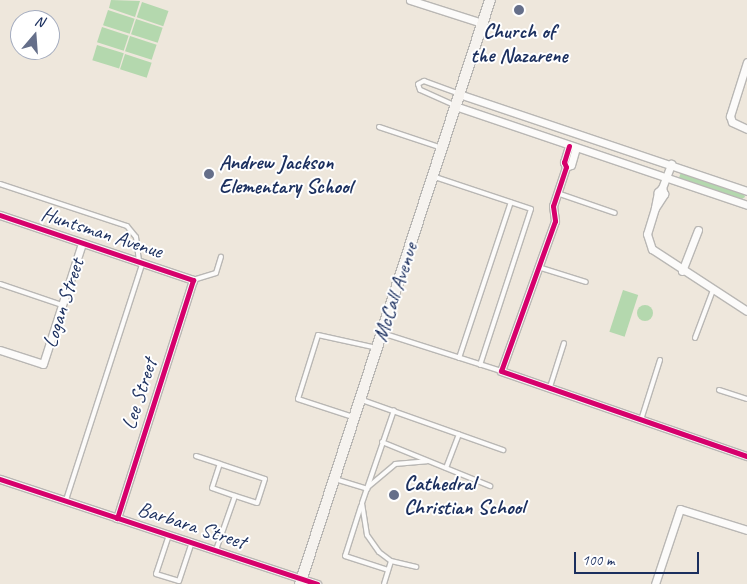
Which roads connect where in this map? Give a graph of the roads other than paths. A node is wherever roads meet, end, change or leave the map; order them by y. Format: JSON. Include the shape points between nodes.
{"nodes":[{"id":1,"x":410,"y":0,"type":"edge"},
{"id":2,"x":490,"y":0,"type":"edge"},
{"id":3,"x":482,"y":24,"type":"junction"},
{"id":4,"x":747,"y":62,"type":"edge"},
{"id":5,"x":460,"y":94,"type":"junction"},
{"id":6,"x":455,"y":106,"type":"junction"},
{"id":7,"x":379,"y":127,"type":"dead end"},
{"id":8,"x":747,"y":128,"type":"edge"},
{"id":9,"x":576,"y":133,"type":"junction"},
{"id":10,"x":572,"y":147,"type":"junction"},
{"id":11,"x":442,"y":148,"type":"junction"},
{"id":12,"x":670,"y":164,"type":"junction"},
{"id":13,"x":432,"y":176,"type":"junction"},
{"id":14,"x":666,"y":178,"type":"junction"},
{"id":15,"x":0,"y":184,"type":"edge"},
{"id":16,"x":747,"y":191,"type":"edge"},
{"id":17,"x":557,"y":193,"type":"junction"},
{"id":18,"x":511,"y":202,"type":"junction"},
{"id":19,"x":747,"y":205,"type":"edge"},
{"id":20,"x":615,"y":213,"type":"dead end"},
{"id":21,"x":0,"y":214,"type":"edge"},
{"id":22,"x":698,"y":230,"type":"dead end"},
{"id":23,"x":82,"y":243,"type":"junction"},
{"id":24,"x":221,"y":257,"type":"dead end"},
{"id":25,"x":141,"y":262,"type":"junction"},
{"id":26,"x":538,"y":267,"type":"junction"},
{"id":27,"x":682,"y":271,"type":"junction"},
{"id":28,"x":193,"y":280,"type":"junction"},
{"id":29,"x":586,"y":282,"type":"dead end"},
{"id":30,"x":0,"y":284,"type":"edge"},
{"id":31,"x":713,"y":290,"type":"junction"},
{"id":32,"x":62,"y":305,"type":"junction"},
{"id":33,"x":747,"y":311,"type":"edge"},
{"id":34,"x":382,"y":333,"type":"junction"},
{"id":35,"x":695,"y":338,"type":"dead end"},
{"id":36,"x":564,"y":343,"type":"dead end"},
{"id":37,"x":377,"y":348,"type":"junction"},
{"id":38,"x":0,"y":350,"type":"edge"},
{"id":39,"x":459,"y":358,"type":"junction"},
{"id":40,"x":660,"y":360,"type":"dead end"},
{"id":41,"x":480,"y":365,"type":"junction"},
{"id":42,"x":501,"y":371,"type":"junction"},
{"id":43,"x":549,"y":390,"type":"junction"},
{"id":44,"x":719,"y":390,"type":"dead end"},
{"id":45,"x":360,"y":399,"type":"junction"},
{"id":46,"x":747,"y":399,"type":"edge"},
{"id":47,"x":394,"y":410,"type":"junction"},
{"id":48,"x":353,"y":418,"type":"junction"},
{"id":49,"x":640,"y":420,"type":"junction"},
{"id":50,"x":459,"y":434,"type":"junction"},
{"id":51,"x":382,"y":442,"type":"junction"},
{"id":52,"x":504,"y":450,"type":"dead end"},
{"id":53,"x":196,"y":456,"type":"dead end"},
{"id":54,"x":747,"y":456,"type":"edge"},
{"id":55,"x":220,"y":464,"type":"junction"},
{"id":56,"x":436,"y":464,"type":"junction"},
{"id":57,"x":446,"y":468,"type":"junction"},
{"id":58,"x":334,"y":478,"type":"junction"},
{"id":59,"x":0,"y":479,"type":"edge"},
{"id":60,"x":490,"y":486,"type":"dead end"},
{"id":61,"x":367,"y":488,"type":"junction"},
{"id":62,"x":235,"y":496,"type":"junction"},
{"id":63,"x":66,"y":501,"type":"junction"},
{"id":64,"x":362,"y":504,"type":"junction"},
{"id":65,"x":117,"y":518,"type":"junction"},
{"id":66,"x":747,"y":530,"type":"edge"},
{"id":67,"x":168,"y":535,"type":"junction"},
{"id":68,"x":192,"y":542,"type":"junction"},
{"id":69,"x":216,"y":550,"type":"junction"},
{"id":70,"x":391,"y":561,"type":"junction"},
{"id":71,"x":416,"y":567,"type":"dead end"},
{"id":72,"x":388,"y":570,"type":"junction"},
{"id":73,"x":300,"y":581,"type":"edge"},
{"id":74,"x":317,"y":584,"type":"edge"},
{"id":75,"x":384,"y":584,"type":"edge"},
{"id":76,"x":655,"y":584,"type":"edge"}],
"edges":[{"from":1,"to":3,"type":"street"},
{"from":2,"to":3,"type":"main road","name":"McCall Avenue"},
{"from":3,"to":5,"type":"main road","name":"McCall Avenue"},
{"from":4,"to":8,"type":"street","via":[[731,112],[732,122]]},
{"from":5,"to":6,"type":"main road","name":"McCall Avenue"},
{"from":5,"to":6,"type":"lane","via":[[424,82],[418,84],[420,90]]},
{"from":5,"to":9,"type":"street"},
{"from":6,"to":10,"type":"street"},
{"from":6,"to":11,"type":"main road","name":"McCall Avenue"},
{"from":7,"to":11,"type":"lane"},
{"from":9,"to":10,"type":"street"},
{"from":9,"to":12,"type":"street"},
{"from":10,"to":14,"type":"street"},
{"from":10,"to":17,"type":"street","via":[[564,162],[566,167]]},
{"from":11,"to":13,"type":"main road","name":"McCall Avenue"},
{"from":12,"to":14,"type":"street"},
{"from":12,"to":16,"type":"street"},
{"from":13,"to":18,"type":"lane"},
{"from":13,"to":34,"type":"main road","name":"McCall Avenue"},
{"from":14,"to":19,"type":"street"},
{"from":14,"to":27,"type":"street","via":[[658,192],[648,242],[655,253]]},
{"from":15,"to":25,"type":"lane","via":[[127,226],[136,237]]},
{"from":17,"to":20,"type":"lane"},
{"from":17,"to":26,"type":"street","via":[[553,206],[555,220]]},
{"from":18,"to":39,"type":"lane"},
{"from":18,"to":41,"type":"lane","via":[[531,209]]},
{"from":21,"to":23,"type":"street","name":"Huntsman Avenue"},
{"from":22,"to":27,"type":"street"},
{"from":23,"to":25,"type":"street","name":"Huntsman Avenue"},
{"from":23,"to":32,"type":"street","name":"Logan Street"},
{"from":24,"to":28,"type":"lane","via":[[216,273]]},
{"from":25,"to":28,"type":"street","name":"Huntsman Avenue"},
{"from":25,"to":63,"type":"lane"},
{"from":26,"to":29,"type":"lane"},
{"from":26,"to":42,"type":"street"},
{"from":27,"to":31,"type":"street"},
{"from":28,"to":65,"type":"street","name":"Lee Street"},
{"from":30,"to":32,"type":"lane"},
{"from":31,"to":33,"type":"street"},
{"from":31,"to":35,"type":"lane"},
{"from":32,"to":38,"type":"street","name":"Logan Street","via":[[43,364]]},
{"from":34,"to":37,"type":"main road","name":"McCall Avenue"},
{"from":34,"to":39,"type":"lane"},
{"from":36,"to":43,"type":"lane"},
{"from":37,"to":45,"type":"main road","name":"McCall Avenue"},
{"from":37,"to":48,"type":"lane","via":[[318,336],[298,399]]},
{"from":39,"to":41,"type":"lane"},
{"from":40,"to":49,"type":"lane"},
{"from":41,"to":42,"type":"lane"},
{"from":42,"to":43,"type":"street"},
{"from":43,"to":49,"type":"street"},
{"from":44,"to":46,"type":"lane"},
{"from":45,"to":47,"type":"lane"},
{"from":45,"to":48,"type":"main road","name":"McCall Avenue"},
{"from":47,"to":50,"type":"lane"},
{"from":47,"to":51,"type":"lane"},
{"from":48,"to":58,"type":"main road","name":"McCall Avenue"},
{"from":49,"to":54,"type":"street"},
{"from":50,"to":52,"type":"lane"},
{"from":50,"to":57,"type":"lane"},
{"from":51,"to":56,"type":"lane"},
{"from":51,"to":61,"type":"lane"},
{"from":53,"to":55,"type":"lane"},
{"from":55,"to":62,"type":"lane","via":[[212,488]]},
{"from":55,"to":62,"type":"lane","via":[[265,479],[257,503]]},
{"from":56,"to":57,"type":"lane"},
{"from":56,"to":61,"type":"lane","via":[[416,460],[395,464]]},
{"from":57,"to":60,"type":"lane"},
{"from":58,"to":61,"type":"lane"},
{"from":58,"to":73,"type":"main road","name":"McCall Avenue"},
{"from":59,"to":63,"type":"street","name":"Barbara Street"},
{"from":61,"to":64,"type":"lane"},
{"from":62,"to":69,"type":"lane"},
{"from":63,"to":65,"type":"street","name":"Barbara Street"},
{"from":64,"to":70,"type":"lane","via":[[367,534],[379,552]]},
{"from":64,"to":72,"type":"lane","via":[[345,556]]},
{"from":65,"to":67,"type":"street","name":"Barbara Street"},
{"from":66,"to":76,"type":"street","via":[[680,509]]},
{"from":67,"to":68,"type":"street","name":"Barbara Street"},
{"from":67,"to":68,"type":"lane","via":[[156,574],[171,579],[179,581]]},
{"from":68,"to":69,"type":"street","name":"Barbara Street"},
{"from":69,"to":73,"type":"street","name":"Barbara Street"},
{"from":70,"to":71,"type":"lane"},
{"from":70,"to":72,"type":"lane"},
{"from":72,"to":75,"type":"lane"},
{"from":73,"to":74,"type":"street","name":"Barbara Street"}]}
